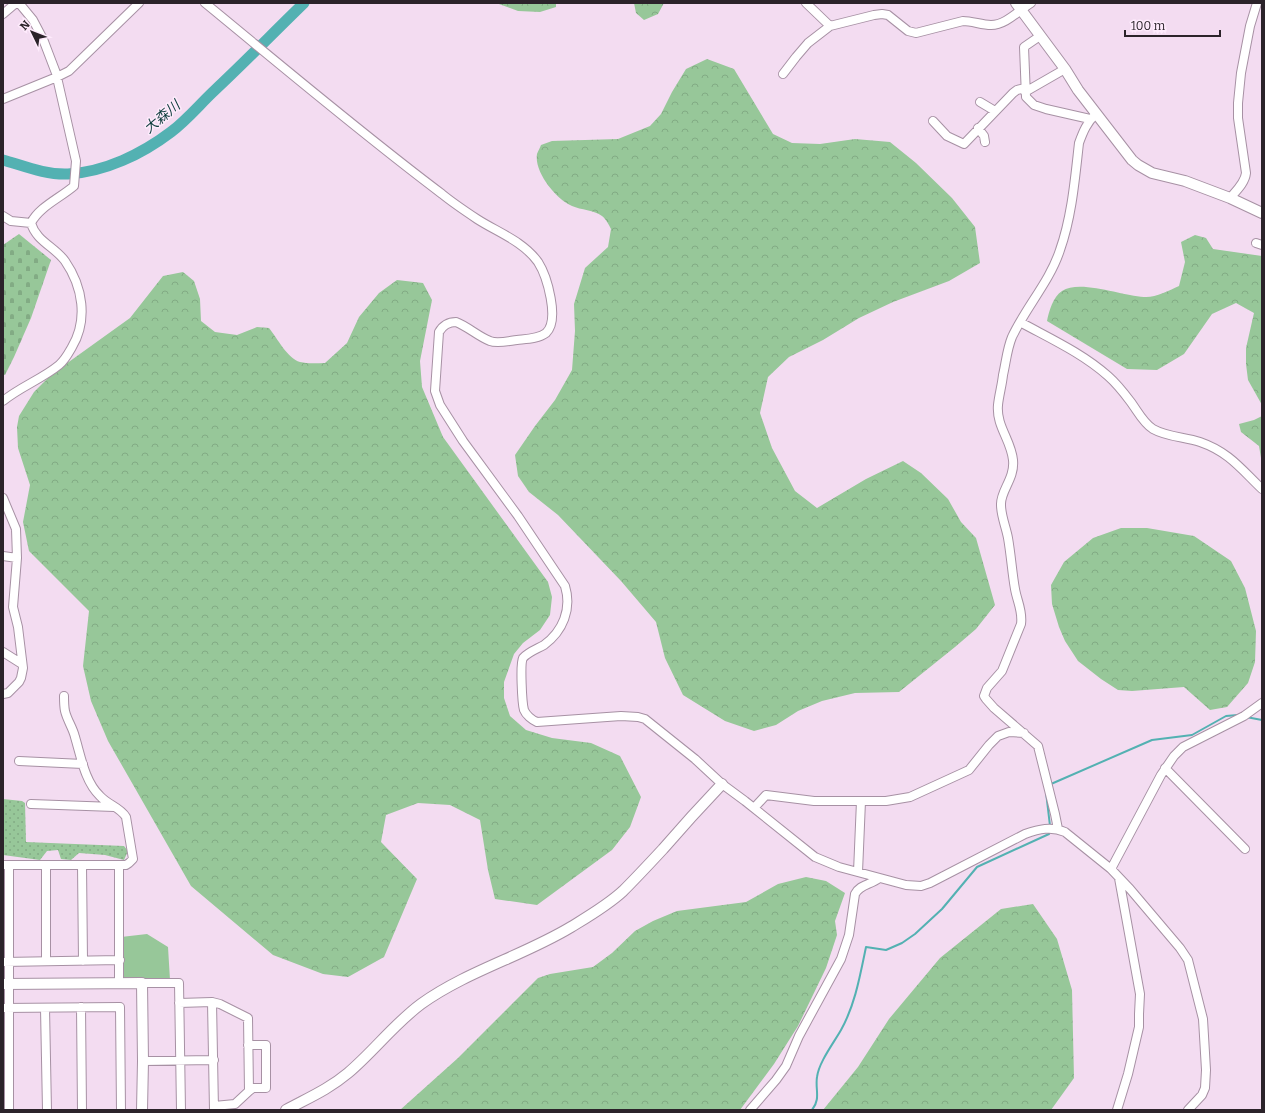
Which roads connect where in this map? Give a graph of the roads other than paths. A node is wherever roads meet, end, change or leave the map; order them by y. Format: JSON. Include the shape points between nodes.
{"nodes":[{"id":1,"x":17,"y":3,"type":"edge"},
{"id":2,"x":139,"y":3,"type":"edge"},
{"id":3,"x":205,"y":3,"type":"edge"},
{"id":4,"x":806,"y":3,"type":"edge"},
{"id":5,"x":1030,"y":3,"type":"edge"},
{"id":6,"x":1257,"y":3,"type":"edge"},
{"id":7,"x":1018,"y":6,"type":"edge"},
{"id":8,"x":3,"y":14,"type":"edge"},
{"id":9,"x":830,"y":26,"type":"junction"},
{"id":10,"x":1040,"y":36,"type":"junction"},
{"id":11,"x":1065,"y":69,"type":"junction"},
{"id":12,"x":783,"y":74,"type":"dead end"},
{"id":13,"x":57,"y":77,"type":"junction"},
{"id":14,"x":1025,"y":90,"type":"junction"},
{"id":15,"x":3,"y":100,"type":"edge"},
{"id":16,"x":980,"y":102,"type":"dead end"},
{"id":17,"x":995,"y":110,"type":"junction"},
{"id":18,"x":1093,"y":117,"type":"junction"},
{"id":19,"x":932,"y":121,"type":"dead end"},
{"id":20,"x":978,"y":128,"type":"junction"},
{"id":21,"x":985,"y":142,"type":"dead end"},
{"id":22,"x":1230,"y":198,"type":"junction"},
{"id":23,"x":1262,"y":213,"type":"edge"},
{"id":24,"x":3,"y":216,"type":"edge"},
{"id":25,"x":31,"y":223,"type":"junction"},
{"id":26,"x":1020,"y":322,"type":"junction"},
{"id":27,"x":3,"y":401,"type":"edge"},
{"id":28,"x":1262,"y":489,"type":"edge"},
{"id":29,"x":3,"y":498,"type":"edge"},
{"id":30,"x":3,"y":556,"type":"edge"},
{"id":31,"x":17,"y":558,"type":"junction"},
{"id":32,"x":3,"y":652,"type":"edge"},
{"id":33,"x":22,"y":664,"type":"junction"},
{"id":34,"x":3,"y":694,"type":"edge"},
{"id":35,"x":64,"y":696,"type":"dead end"},
{"id":36,"x":1262,"y":703,"type":"edge"},
{"id":37,"x":1024,"y":733,"type":"junction"},
{"id":38,"x":19,"y":761,"type":"dead end"},
{"id":39,"x":83,"y":764,"type":"junction"},
{"id":40,"x":1165,"y":768,"type":"junction"},
{"id":41,"x":722,"y":784,"type":"junction"},
{"id":42,"x":861,"y":801,"type":"junction"},
{"id":43,"x":31,"y":804,"type":"dead end"},
{"id":44,"x":114,"y":806,"type":"junction"},
{"id":45,"x":754,"y":808,"type":"junction"},
{"id":46,"x":1058,"y":829,"type":"junction"},
{"id":47,"x":1245,"y":849,"type":"dead end"},
{"id":48,"x":120,"y":864,"type":"junction"},
{"id":49,"x":6,"y":865,"type":"edge"},
{"id":50,"x":46,"y":865,"type":"junction"},
{"id":51,"x":82,"y":865,"type":"junction"},
{"id":52,"x":1111,"y":869,"type":"junction"},
{"id":53,"x":858,"y":872,"type":"junction"},
{"id":54,"x":879,"y":878,"type":"junction"},
{"id":55,"x":1119,"y":878,"type":"junction"},
{"id":56,"x":83,"y":960,"type":"junction"},
{"id":57,"x":120,"y":960,"type":"junction"},
{"id":58,"x":46,"y":961,"type":"junction"},
{"id":59,"x":6,"y":962,"type":"edge"},
{"id":60,"x":119,"y":983,"type":"junction"},
{"id":61,"x":142,"y":983,"type":"junction"},
{"id":62,"x":6,"y":984,"type":"edge"},
{"id":63,"x":212,"y":1002,"type":"junction"},
{"id":64,"x":179,"y":1003,"type":"junction"},
{"id":65,"x":81,"y":1007,"type":"junction"},
{"id":66,"x":6,"y":1008,"type":"edge"},
{"id":67,"x":45,"y":1008,"type":"junction"},
{"id":68,"x":248,"y":1045,"type":"junction"},
{"id":69,"x":179,"y":1060,"type":"junction"},
{"id":70,"x":214,"y":1060,"type":"junction"},
{"id":71,"x":143,"y":1061,"type":"junction"},
{"id":72,"x":249,"y":1091,"type":"junction"},
{"id":73,"x":214,"y":1108,"type":"edge"},
{"id":74,"x":9,"y":1110,"type":"edge"},
{"id":75,"x":47,"y":1110,"type":"edge"},
{"id":76,"x":82,"y":1110,"type":"edge"},
{"id":77,"x":121,"y":1110,"type":"edge"},
{"id":78,"x":142,"y":1110,"type":"edge"},
{"id":79,"x":181,"y":1110,"type":"edge"},
{"id":80,"x":286,"y":1110,"type":"edge"},
{"id":81,"x":750,"y":1110,"type":"edge"},
{"id":82,"x":1117,"y":1110,"type":"edge"},
{"id":83,"x":1188,"y":1110,"type":"edge"}],
"edges":[{"from":1,"to":8,"type":"street"},
{"from":1,"to":13,"type":"street","via":[[43,38]]},
{"from":2,"to":13,"type":"street","via":[[68,71]]},
{"from":3,"to":41,"type":"street","via":[[442,194],[516,242],[537,261],[547,282],[552,319],[546,332],[530,339],[490,342],[460,323],[450,322],[440,332],[435,391],[440,405],[463,441],[560,578],[568,595],[566,616],[561,627],[554,636],[527,654],[522,661],[524,711],[537,722],[621,716],[645,719]]},
{"from":4,"to":9,"type":"street"},
{"from":5,"to":7,"type":"street"},
{"from":6,"to":22,"type":"street","via":[[1243,61],[1238,103],[1246,177]]},
{"from":7,"to":9,"type":"street","via":[[1010,18],[992,25],[963,21],[916,33],[908,31],[888,15],[882,14]]},
{"from":7,"to":10,"type":"street"},
{"from":9,"to":12,"type":"street","via":[[808,43]]},
{"from":10,"to":11,"type":"street"},
{"from":10,"to":14,"type":"street","via":[[1024,47]]},
{"from":11,"to":14,"type":"street"},
{"from":11,"to":18,"type":"street"},
{"from":13,"to":15,"type":"street"},
{"from":13,"to":25,"type":"street","via":[[76,161],[74,186],[38,212]]},
{"from":14,"to":17,"type":"street","via":[[1017,90]]},
{"from":14,"to":18,"type":"street","via":[[1026,96],[1034,105]]},
{"from":16,"to":17,"type":"street"},
{"from":17,"to":20,"type":"street"},
{"from":18,"to":22,"type":"street","via":[[1138,165]]},
{"from":18,"to":26,"type":"street","via":[[1082,133],[1079,143],[1071,204],[1060,250],[1053,268]]},
{"from":19,"to":20,"type":"street","via":[[947,136],[964,144]]},
{"from":20,"to":21,"type":"street"},
{"from":22,"to":23,"type":"street"},
{"from":24,"to":25,"type":"street","via":[[11,221]]},
{"from":25,"to":27,"type":"street","via":[[38,237],[64,260],[74,276],[81,300],[80,329],[60,364]]},
{"from":26,"to":28,"type":"street","via":[[1091,361],[1109,377],[1154,429],[1214,448],[1232,459]]},
{"from":26,"to":37,"type":"street","via":[[1008,347],[998,419],[1011,447],[1013,462],[1012,476],[1000,501],[1022,617],[1002,671],[987,688],[984,696],[994,708]]},
{"from":29,"to":31,"type":"street","via":[[16,529]]},
{"from":30,"to":31,"type":"street"},
{"from":31,"to":33,"type":"street","via":[[13,607]]},
{"from":32,"to":33,"type":"street"},
{"from":33,"to":34,"type":"street","via":[[20,682],[8,693]]},
{"from":35,"to":39,"type":"street","via":[[65,711]]},
{"from":36,"to":40,"type":"street","via":[[1244,716],[1183,747]]},
{"from":37,"to":42,"type":"street","via":[[1009,732],[998,736],[969,770],[915,795],[886,801]]},
{"from":37,"to":46,"type":"street","via":[[1038,746]]},
{"from":38,"to":39,"type":"street"},
{"from":39,"to":44,"type":"street","via":[[90,783],[100,796]]},
{"from":40,"to":47,"type":"street"},
{"from":40,"to":52,"type":"street"},
{"from":41,"to":45,"type":"street"},
{"from":41,"to":80,"type":"street","via":[[639,875],[605,905],[540,944],[439,992],[405,1017],[338,1081]]},
{"from":42,"to":45,"type":"street","via":[[814,801],[766,795]]},
{"from":42,"to":53,"type":"street"},
{"from":43,"to":44,"type":"street"},
{"from":44,"to":48,"type":"street","via":[[126,817],[133,859],[129,863]]},
{"from":45,"to":53,"type":"street","via":[[815,857]]},
{"from":46,"to":52,"type":"street"},
{"from":46,"to":54,"type":"street","via":[[1043,828],[1025,834],[921,886]]},
{"from":48,"to":51,"type":"street"},
{"from":48,"to":57,"type":"street"},
{"from":49,"to":50,"type":"street"},
{"from":49,"to":59,"type":"street"},
{"from":50,"to":51,"type":"street"},
{"from":50,"to":58,"type":"street"},
{"from":51,"to":56,"type":"street"},
{"from":52,"to":55,"type":"street"},
{"from":53,"to":54,"type":"street"},
{"from":54,"to":81,"type":"street","via":[[856,890],[849,935],[841,960],[786,1066]]},
{"from":55,"to":82,"type":"street","via":[[1140,1001],[1139,1027]]},
{"from":55,"to":83,"type":"street","via":[[1188,960],[1203,1019],[1206,1070],[1202,1095]]},
{"from":56,"to":57,"type":"street"},
{"from":56,"to":58,"type":"street"},
{"from":57,"to":60,"type":"street"},
{"from":58,"to":59,"type":"street"},
{"from":59,"to":62,"type":"street"},
{"from":60,"to":61,"type":"street"},
{"from":60,"to":62,"type":"street"},
{"from":61,"to":64,"type":"street","via":[[179,983]]},
{"from":61,"to":71,"type":"street"},
{"from":62,"to":66,"type":"street"},
{"from":63,"to":64,"type":"street"},
{"from":63,"to":68,"type":"street","via":[[248,1018]]},
{"from":63,"to":70,"type":"street"},
{"from":64,"to":69,"type":"street"},
{"from":65,"to":67,"type":"street"},
{"from":65,"to":76,"type":"street"},
{"from":65,"to":77,"type":"street","via":[[120,1007]]},
{"from":66,"to":67,"type":"street"},
{"from":66,"to":74,"type":"street"},
{"from":67,"to":75,"type":"street"},
{"from":68,"to":72,"type":"street"},
{"from":68,"to":72,"type":"street","via":[[266,1045],[266,1088],[253,1088]]},
{"from":69,"to":70,"type":"street"},
{"from":69,"to":71,"type":"street"},
{"from":69,"to":79,"type":"street"},
{"from":70,"to":73,"type":"street"},
{"from":71,"to":78,"type":"street"},
{"from":72,"to":73,"type":"street","via":[[235,1104]]}]}
